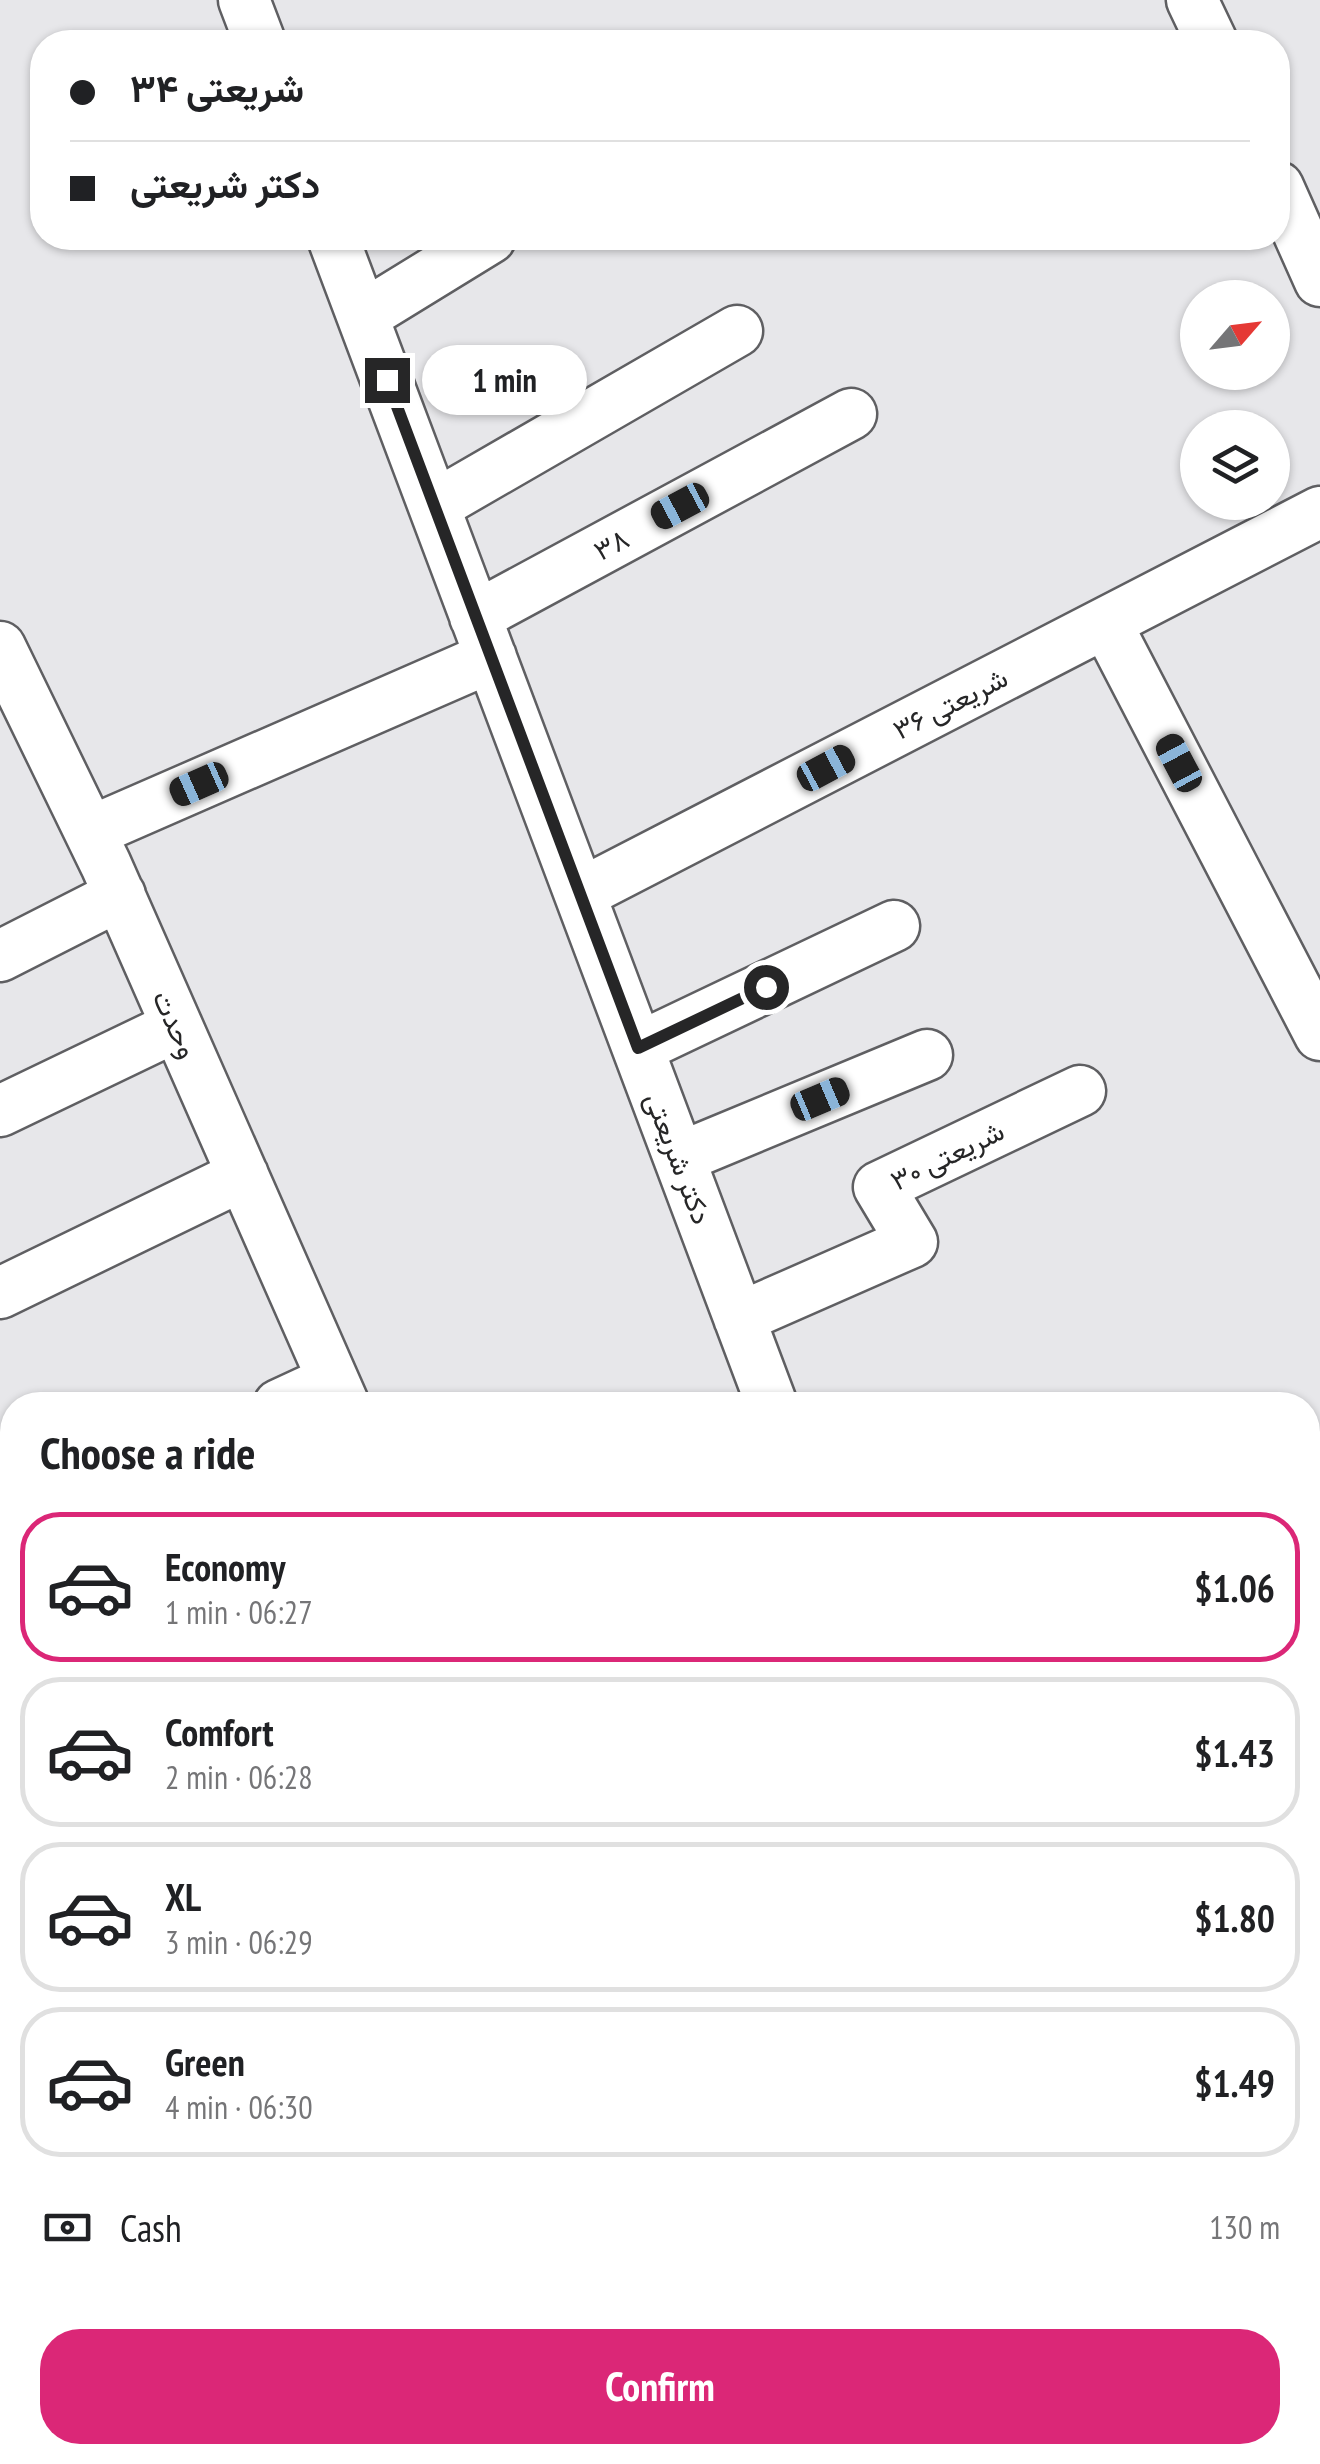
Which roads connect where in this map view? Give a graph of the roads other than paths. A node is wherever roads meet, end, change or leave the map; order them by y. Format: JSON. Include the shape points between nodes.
{"nodes":[{"id":1,"x":244,"y":0,"type":"edge"},
{"id":2,"x":1192,"y":0,"type":"edge"},
{"id":3,"x":255,"y":30,"type":"edge"},
{"id":4,"x":1206,"y":30,"type":"edge"},
{"id":5,"x":1298,"y":213,"type":"edge"},
{"id":6,"x":338,"y":250,"type":"edge"},
{"id":7,"x":470,"y":250,"type":"edge"},
{"id":8,"x":1320,"y":280,"type":"edge"},
{"id":9,"x":363,"y":316,"type":"junction"},
{"id":10,"x":738,"y":331,"type":"dead end"},
{"id":11,"x":851,"y":414,"type":"dead end"},
{"id":12,"x":434,"y":506,"type":"junction"},
{"id":13,"x":1320,"y":512,"type":"edge"},
{"id":14,"x":1106,"y":623,"type":"junction"},
{"id":15,"x":483,"y":637,"type":"junction"},
{"id":16,"x":0,"y":647,"type":"edge"},
{"id":17,"x":90,"y":832,"type":"junction"},
{"id":18,"x":580,"y":894,"type":"junction"},
{"id":19,"x":120,"y":895,"type":"junction"},
{"id":20,"x":894,"y":926,"type":"dead end"},
{"id":21,"x":0,"y":956,"type":"edge"},
{"id":22,"x":1304,"y":964,"type":"edge"},
{"id":23,"x":177,"y":1026,"type":"junction"},
{"id":24,"x":1320,"y":1035,"type":"edge"},
{"id":25,"x":638,"y":1048,"type":"junction"},
{"id":26,"x":927,"y":1055,"type":"dead end"},
{"id":27,"x":1080,"y":1091,"type":"dead end"},
{"id":28,"x":0,"y":1110,"type":"edge"},
{"id":29,"x":679,"y":1158,"type":"junction"},
{"id":30,"x":243,"y":1176,"type":"junction"},
{"id":31,"x":0,"y":1293,"type":"edge"},
{"id":32,"x":740,"y":1318,"type":"junction"},
{"id":33,"x":338,"y":1392,"type":"edge"},
{"id":34,"x":767,"y":1392,"type":"edge"}],
"edges":[{"from":1,"to":3,"type":"street"},
{"from":2,"to":4,"type":"street"},
{"from":5,"to":8,"type":"street"},
{"from":6,"to":9,"type":"street","name":"دکتر شریعتی"},
{"from":7,"to":9,"type":"street"},
{"from":9,"to":12,"type":"street","name":"دکتر شریعتی"},
{"from":10,"to":12,"type":"street"},
{"from":11,"to":15,"type":"street","name":"۳۸"},
{"from":12,"to":15,"type":"street","name":"دکتر شریعتی"},
{"from":13,"to":14,"type":"street","name":"شریعتی ۳۶"},
{"from":14,"to":18,"type":"street","name":"شریعتی ۳۶"},
{"from":14,"to":22,"type":"street"},
{"from":15,"to":17,"type":"street","name":"۳۸"},
{"from":15,"to":18,"type":"street","name":"دکتر شریعتی"},
{"from":16,"to":17,"type":"street","name":"وحدت"},
{"from":17,"to":19,"type":"street","name":"وحدت"},
{"from":18,"to":25,"type":"street","name":"دکتر شریعتی"},
{"from":19,"to":21,"type":"street"},
{"from":19,"to":23,"type":"street","name":"وحدت"},
{"from":20,"to":25,"type":"street"},
{"from":22,"to":24,"type":"street"},
{"from":23,"to":28,"type":"street"},
{"from":23,"to":30,"type":"street","name":"وحدت"},
{"from":25,"to":29,"type":"street","name":"دکتر شریعتی"},
{"from":26,"to":29,"type":"street"},
{"from":27,"to":32,"type":"street","name":"شریعتی ۳۰","via":[[879,1186],[912,1242]]},
{"from":29,"to":32,"type":"street","name":"دکتر شریعتی"},
{"from":30,"to":31,"type":"street"},
{"from":30,"to":33,"type":"street","name":"وحدت"},
{"from":32,"to":34,"type":"street","name":"دکتر شریعتی"}]}
